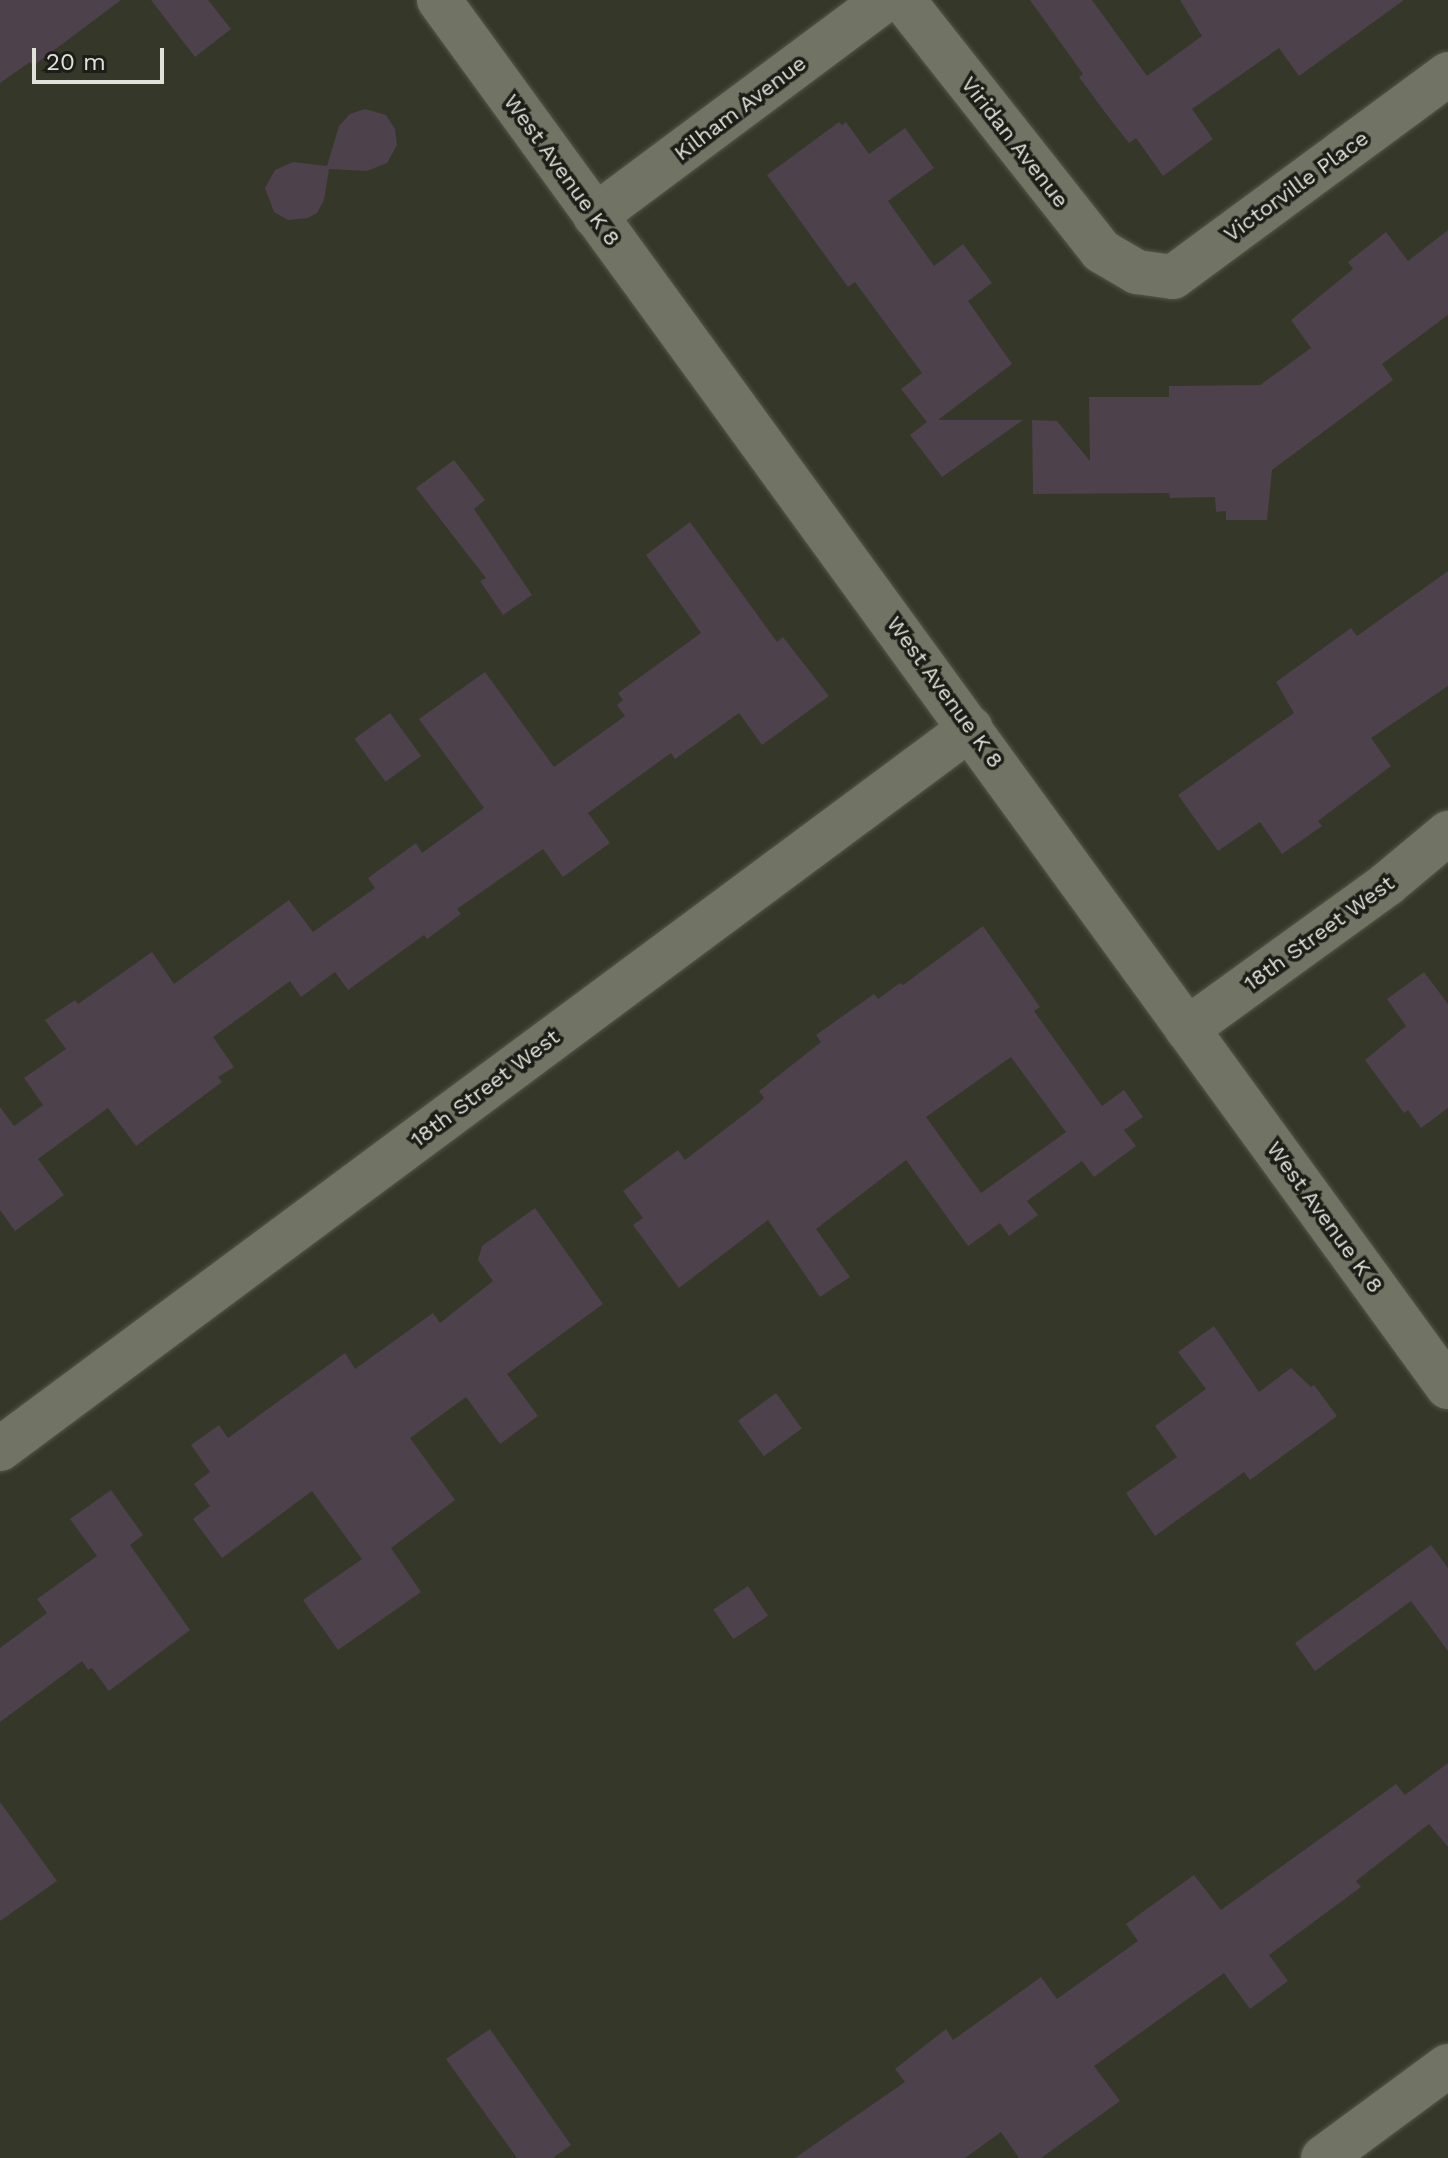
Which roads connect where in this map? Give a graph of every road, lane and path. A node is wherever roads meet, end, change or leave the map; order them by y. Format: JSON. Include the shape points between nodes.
{"nodes":[{"id":1,"x":439,"y":0,"type":"edge"},
{"id":2,"x":885,"y":0,"type":"edge"},
{"id":3,"x":903,"y":0,"type":"edge"},
{"id":4,"x":1448,"y":74,"type":"edge"},
{"id":5,"x":595,"y":216,"type":"junction"},
{"id":6,"x":1137,"y":272,"type":"joint"},
{"id":7,"x":971,"y":728,"type":"junction"},
{"id":8,"x":1448,"y":833,"type":"edge"},
{"id":9,"x":1187,"y":1029,"type":"junction"},
{"id":10,"x":1448,"y":1387,"type":"edge"},
{"id":11,"x":0,"y":1449,"type":"edge"},
{"id":12,"x":1448,"y":2066,"type":"edge"},
{"id":13,"x":1323,"y":2158,"type":"edge"}],
"edges":[{"from":1,"to":5,"type":"street","name":"West Avenue K 8"},
{"from":2,"to":5,"type":"street","name":"Kilham Avenue"},
{"from":3,"to":6,"type":"street","name":"Viridan Avenue","via":[[1101,251]]},
{"from":4,"to":6,"type":"street","name":"Victorville Place","via":[[1173,277]]},
{"from":5,"to":7,"type":"street","name":"West Avenue K 8"},
{"from":7,"to":9,"type":"street","name":"West Avenue K 8"},
{"from":7,"to":11,"type":"street","name":"18th Street West"},
{"from":8,"to":9,"type":"street","name":"18th Street West","via":[[1387,884]]},
{"from":9,"to":10,"type":"street","name":"West Avenue K 8"},
{"from":12,"to":13,"type":"street"}]}
